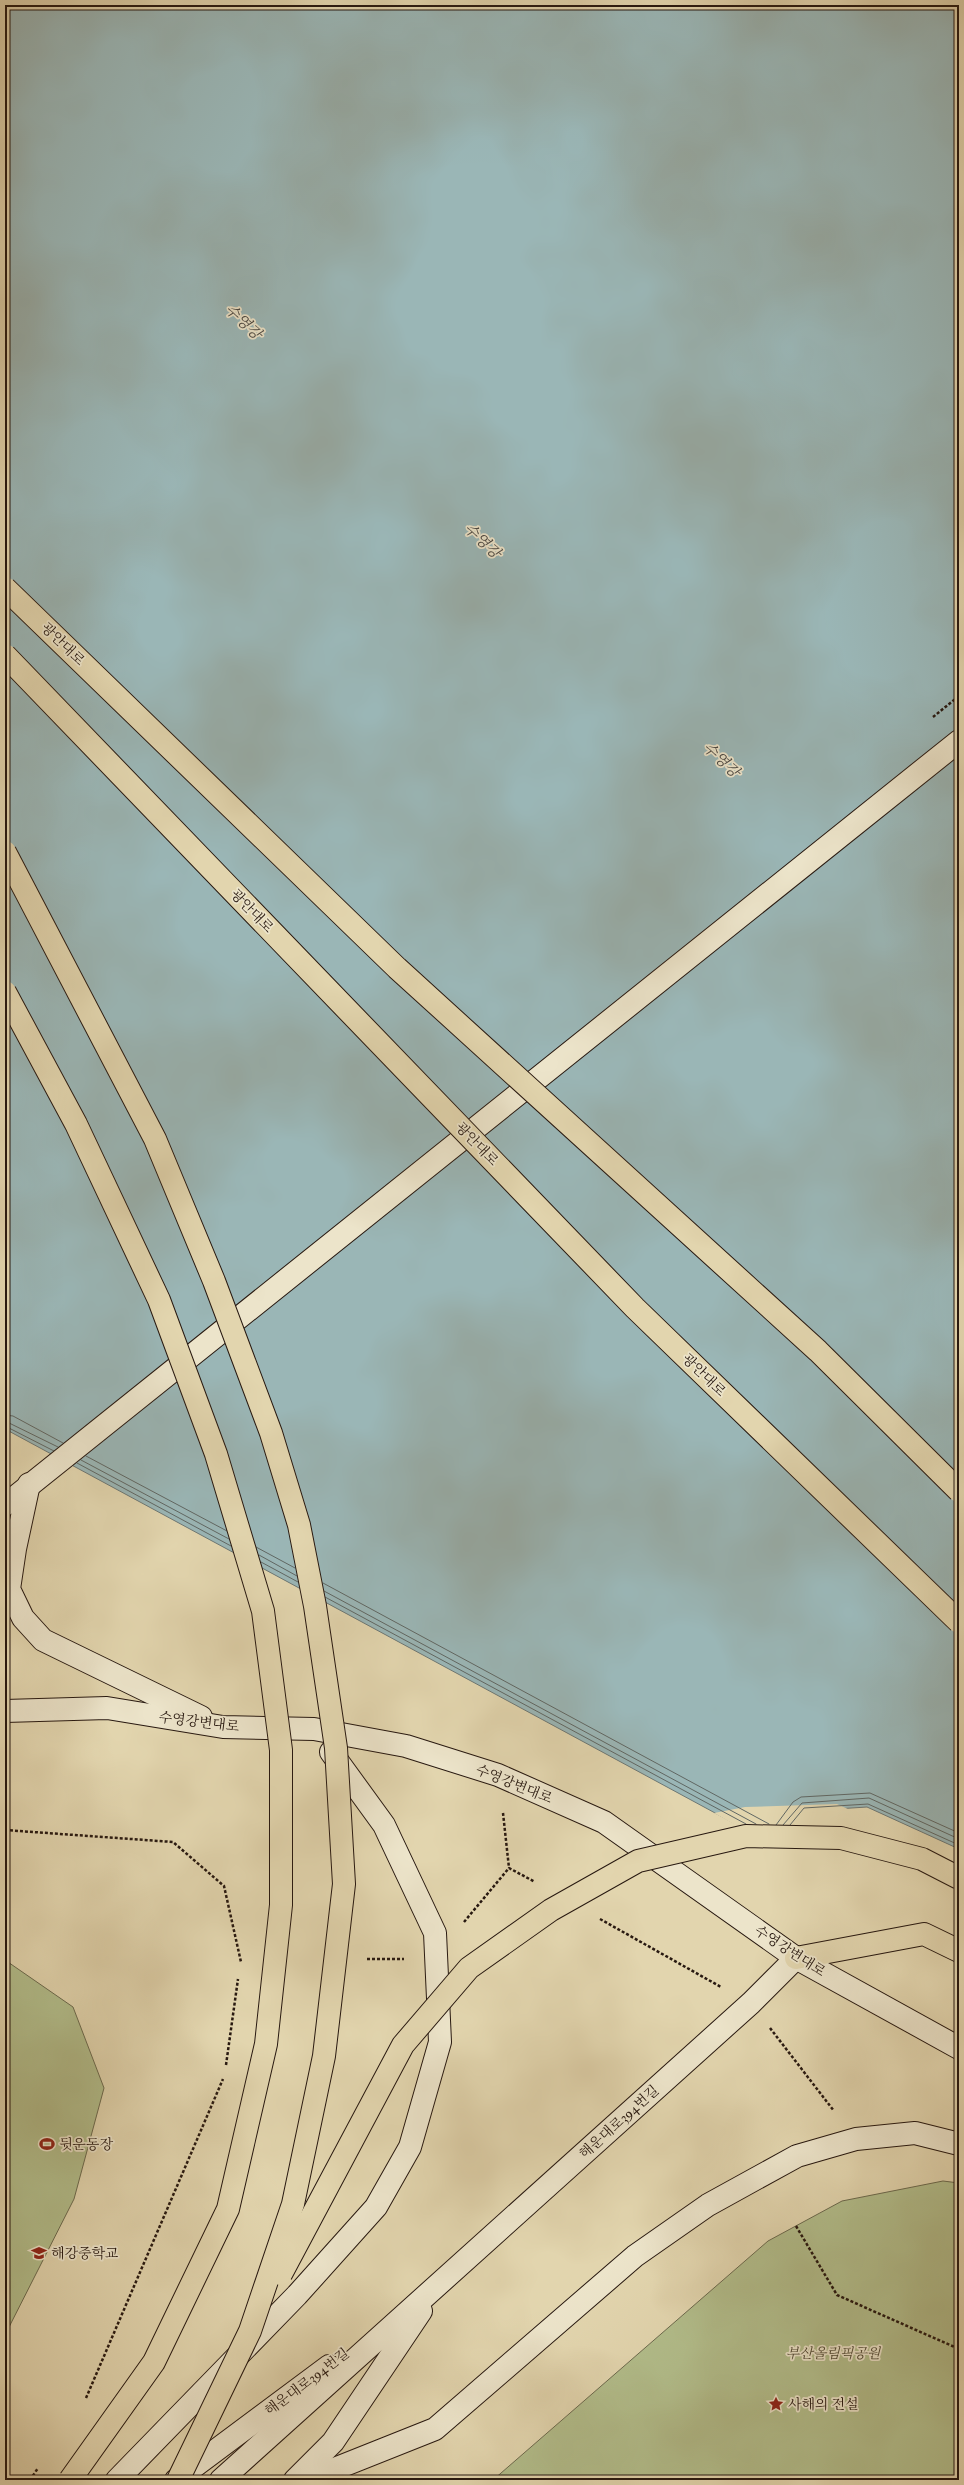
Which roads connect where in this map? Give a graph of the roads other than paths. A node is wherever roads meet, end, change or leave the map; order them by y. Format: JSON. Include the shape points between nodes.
{"nodes":[{"id":1,"x":5,"y":588,"type":"edge"},
{"id":2,"x":5,"y":655,"type":"edge"},
{"id":3,"x":959,"y":741,"type":"edge"},
{"id":4,"x":5,"y":852,"type":"edge"},
{"id":5,"x":5,"y":992,"type":"edge"},
{"id":6,"x":29,"y":1484,"type":"junction"},
{"id":7,"x":959,"y":1491,"type":"edge"},
{"id":8,"x":5,"y":1505,"type":"edge"},
{"id":9,"x":959,"y":1622,"type":"edge"},
{"id":10,"x":5,"y":1711,"type":"edge"},
{"id":11,"x":223,"y":1727,"type":"junction"},
{"id":12,"x":314,"y":1729,"type":"junction"},
{"id":13,"x":959,"y":1878,"type":"edge"},
{"id":14,"x":959,"y":1951,"type":"edge"},
{"id":15,"x":796,"y":1958,"type":"junction"},
{"id":16,"x":959,"y":2048,"type":"edge"},
{"id":17,"x":959,"y":2144,"type":"edge"},
{"id":18,"x":439,"y":2284,"type":"junction"},
{"id":19,"x":250,"y":2331,"type":"junction"},
{"id":20,"x":70,"y":2480,"type":"edge"},
{"id":21,"x":117,"y":2480,"type":"edge"},
{"id":22,"x":177,"y":2480,"type":"edge"},
{"id":23,"x":221,"y":2480,"type":"edge"},
{"id":24,"x":295,"y":2480,"type":"edge"},
{"id":25,"x":307,"y":2480,"type":"edge"}],
"edges":[{"from":1,"to":7,"type":"highway","name":"광안대로","bridge":true,"via":[[397,968],[818,1351]]},
{"from":2,"to":9,"type":"highway","name":"광안대로","bridge":true,"via":[[635,1308]]},
{"from":3,"to":6,"type":"main road","bridge":true},
{"from":4,"to":19,"type":"highway","bridge":true,"via":[[155,1139],[214,1281],[271,1432],[299,1525],[316,1606],[336,1748],[344,1884],[324,2056],[295,2196]]},
{"from":5,"to":20,"type":"highway","bridge":true,"via":[[76,1124],[159,1300],[216,1454],[263,1611],[282,1750],[281,1905],[266,2044],[228,2209],[154,2362]]},
{"from":6,"to":8,"type":"main road"},
{"from":6,"to":11,"type":"main road","via":[[9,1589],[23,1618],[43,1640]]},
{"from":10,"to":11,"type":"main road","name":"수영강변대로","via":[[107,1708]]},
{"from":11,"to":12,"type":"main road","name":"수영강변대로"},
{"from":12,"to":15,"type":"main road","name":"수영강변대로","via":[[406,1746],[498,1775],[604,1822]]},
{"from":12,"to":21,"type":"main road","via":[[384,1825],[435,1933],[440,2042],[410,2147],[376,2207],[297,2295]]},
{"from":13,"to":19,"type":"highway","bridge":true,"via":[[922,1859],[841,1838],[746,1836],[638,1861],[551,1910],[470,1968],[403,2045]]},
{"from":14,"to":15,"type":"highway","via":[[924,1934]]},
{"from":15,"to":16,"type":"main road","name":"수영강변대로"},
{"from":15,"to":18,"type":"main road","name":"해운대로394번길","via":[[751,2003]]},
{"from":17,"to":25,"type":"main road","via":[[915,2133],[856,2139],[797,2156],[708,2206],[642,2251],[435,2429]]},
{"from":18,"to":22,"type":"main road","name":"해운대로394번길"},
{"from":18,"to":23,"type":"main road","name":"해운대로394번길"},
{"from":18,"to":24,"type":"main road","name":"해운대로394번길","via":[[333,2442]]},
{"from":19,"to":22,"type":"highway","bridge":true}]}
